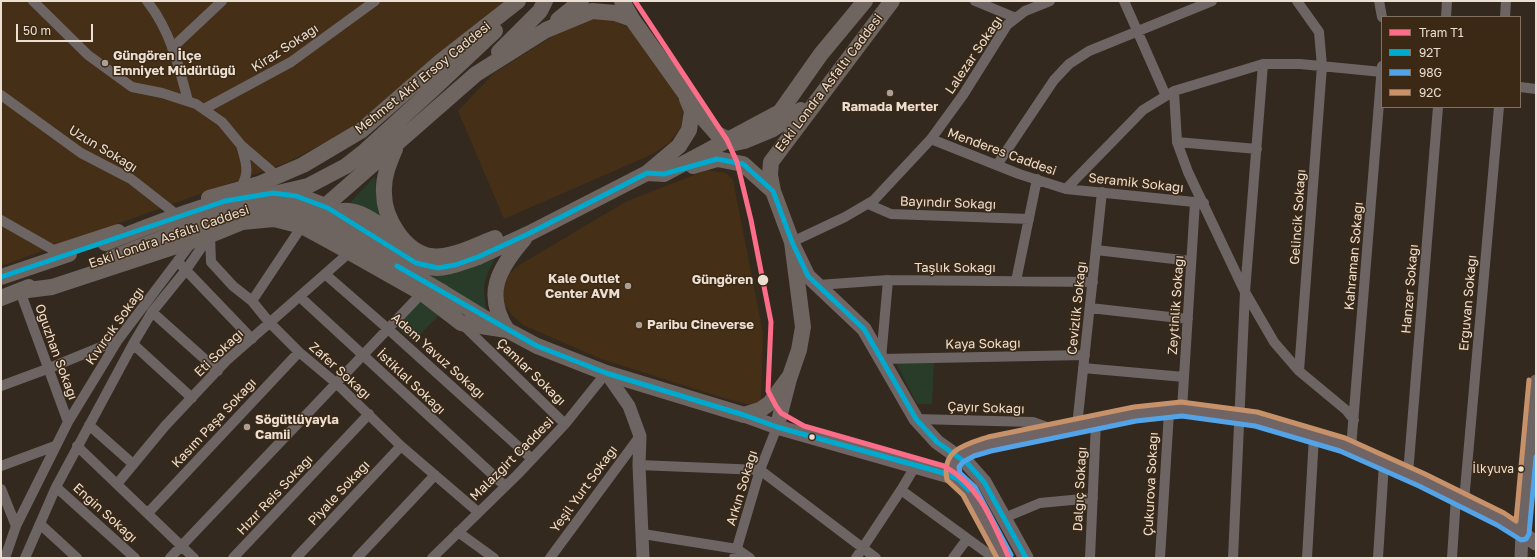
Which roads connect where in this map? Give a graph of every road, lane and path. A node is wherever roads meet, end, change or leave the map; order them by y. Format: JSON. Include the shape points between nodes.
{"nodes":[{"id":1,"x":34,"y":1,"type":"edge"},
{"id":2,"x":147,"y":1,"type":"edge"},
{"id":3,"x":222,"y":1,"type":"edge"},
{"id":4,"x":375,"y":1,"type":"edge"},
{"id":5,"x":518,"y":1,"type":"edge"},
{"id":6,"x":523,"y":1,"type":"edge"},
{"id":7,"x":545,"y":1,"type":"edge"},
{"id":8,"x":581,"y":1,"type":"edge"},
{"id":9,"x":622,"y":1,"type":"edge"},
{"id":10,"x":865,"y":1,"type":"edge"},
{"id":11,"x":892,"y":1,"type":"edge"},
{"id":12,"x":976,"y":1,"type":"edge"},
{"id":13,"x":1050,"y":1,"type":"edge"},
{"id":14,"x":1124,"y":1,"type":"edge"},
{"id":15,"x":1212,"y":1,"type":"edge"},
{"id":16,"x":1297,"y":1,"type":"edge"},
{"id":17,"x":1379,"y":1,"type":"edge"},
{"id":18,"x":1447,"y":1,"type":"edge"},
{"id":19,"x":1506,"y":1,"type":"edge"},
{"id":20,"x":1382,"y":16,"type":"edge"},
{"id":21,"x":1446,"y":16,"type":"edge"},
{"id":22,"x":1505,"y":16,"type":"edge"},
{"id":23,"x":1016,"y":18,"type":"junction"},
{"id":24,"x":632,"y":19,"type":"junction"},
{"id":25,"x":546,"y":30,"type":"junction"},
{"id":26,"x":1137,"y":31,"type":"junction"},
{"id":27,"x":172,"y":48,"type":"junction"},
{"id":28,"x":1262,"y":64,"type":"junction"},
{"id":29,"x":1322,"y":66,"type":"junction"},
{"id":30,"x":1381,"y":72,"type":"edge"},
{"id":31,"x":476,"y":74,"type":"junction"},
{"id":32,"x":832,"y":81,"type":"junction"},
{"id":33,"x":1381,"y":84,"type":"edge"},
{"id":34,"x":1521,"y":87,"type":"edge"},
{"id":35,"x":682,"y":89,"type":"junction"},
{"id":36,"x":1536,"y":89,"type":"edge"},
{"id":37,"x":1170,"y":94,"type":"junction"},
{"id":38,"x":1,"y":95,"type":"edge"},
{"id":39,"x":188,"y":101,"type":"junction"},
{"id":40,"x":1438,"y":108,"type":"edge"},
{"id":41,"x":1498,"y":108,"type":"edge"},
{"id":42,"x":204,"y":109,"type":"junction"},
{"id":43,"x":931,"y":139,"type":"junction"},
{"id":44,"x":727,"y":140,"type":"junction"},
{"id":45,"x":1177,"y":142,"type":"junction"},
{"id":46,"x":241,"y":145,"type":"junction"},
{"id":47,"x":396,"y":145,"type":"junction"},
{"id":48,"x":1257,"y":149,"type":"junction"},
{"id":49,"x":303,"y":165,"type":"junction"},
{"id":50,"x":996,"y":165,"type":"junction"},
{"id":51,"x":647,"y":173,"type":"junction"},
{"id":52,"x":664,"y":174,"type":"junction"},
{"id":53,"x":276,"y":175,"type":"junction"},
{"id":54,"x":1037,"y":179,"type":"junction"},
{"id":55,"x":240,"y":189,"type":"junction"},
{"id":56,"x":1066,"y":189,"type":"junction"},
{"id":57,"x":773,"y":192,"type":"junction"},
{"id":58,"x":1102,"y":192,"type":"junction"},
{"id":59,"x":273,"y":193,"type":"junction"},
{"id":60,"x":1200,"y":203,"type":"junction"},
{"id":61,"x":868,"y":204,"type":"junction"},
{"id":62,"x":172,"y":211,"type":"junction"},
{"id":63,"x":274,"y":219,"type":"junction"},
{"id":64,"x":1029,"y":219,"type":"junction"},
{"id":65,"x":1,"y":220,"type":"edge"},
{"id":66,"x":302,"y":226,"type":"junction"},
{"id":67,"x":210,"y":234,"type":"junction"},
{"id":68,"x":528,"y":234,"type":"junction"},
{"id":69,"x":194,"y":240,"type":"junction"},
{"id":70,"x":792,"y":242,"type":"junction"},
{"id":71,"x":335,"y":244,"type":"junction"},
{"id":72,"x":409,"y":246,"type":"junction"},
{"id":73,"x":1096,"y":250,"type":"junction"},
{"id":74,"x":350,"y":252,"type":"junction"},
{"id":75,"x":52,"y":257,"type":"junction"},
{"id":76,"x":177,"y":261,"type":"junction"},
{"id":77,"x":1191,"y":261,"type":"junction"},
{"id":78,"x":186,"y":270,"type":"junction"},
{"id":79,"x":325,"y":274,"type":"junction"},
{"id":80,"x":1,"y":277,"type":"edge"},
{"id":81,"x":888,"y":280,"type":"junction"},
{"id":82,"x":1016,"y":281,"type":"junction"},
{"id":83,"x":1093,"y":282,"type":"junction"},
{"id":84,"x":818,"y":285,"type":"junction"},
{"id":85,"x":20,"y":291,"type":"junction"},
{"id":86,"x":1245,"y":292,"type":"junction"},
{"id":87,"x":422,"y":293,"type":"junction"},
{"id":88,"x":300,"y":297,"type":"junction"},
{"id":89,"x":1,"y":298,"type":"edge"},
{"id":90,"x":252,"y":301,"type":"junction"},
{"id":91,"x":1090,"y":308,"type":"junction"},
{"id":92,"x":152,"y":312,"type":"junction"},
{"id":93,"x":1188,"y":319,"type":"junction"},
{"id":94,"x":269,"y":322,"type":"junction"},
{"id":95,"x":461,"y":323,"type":"junction"},
{"id":96,"x":387,"y":328,"type":"junction"},
{"id":97,"x":507,"y":330,"type":"junction"},
{"id":98,"x":252,"y":339,"type":"junction"},
{"id":99,"x":118,"y":340,"type":"junction"},
{"id":100,"x":133,"y":344,"type":"junction"},
{"id":101,"x":299,"y":352,"type":"junction"},
{"id":102,"x":363,"y":355,"type":"junction"},
{"id":103,"x":1085,"y":355,"type":"junction"},
{"id":104,"x":881,"y":359,"type":"junction"},
{"id":105,"x":1083,"y":368,"type":"junction"},
{"id":106,"x":47,"y":369,"type":"junction"},
{"id":107,"x":1299,"y":370,"type":"junction"},
{"id":108,"x":218,"y":371,"type":"junction"},
{"id":109,"x":606,"y":373,"type":"junction"},
{"id":110,"x":790,"y":376,"type":"junction"},
{"id":111,"x":1184,"y":377,"type":"junction"},
{"id":112,"x":1536,"y":381,"type":"edge"},
{"id":113,"x":336,"y":383,"type":"junction"},
{"id":114,"x":1,"y":386,"type":"edge"},
{"id":115,"x":192,"y":398,"type":"junction"},
{"id":116,"x":1176,"y":410,"type":"junction"},
{"id":117,"x":369,"y":414,"type":"junction"},
{"id":118,"x":744,"y":414,"type":"junction"},
{"id":119,"x":1240,"y":417,"type":"junction"},
{"id":120,"x":916,"y":419,"type":"junction"},
{"id":121,"x":1354,"y":420,"type":"junction"},
{"id":122,"x":68,"y":422,"type":"junction"},
{"id":123,"x":1096,"y":422,"type":"junction"},
{"id":124,"x":565,"y":424,"type":"junction"},
{"id":125,"x":89,"y":425,"type":"junction"},
{"id":126,"x":1077,"y":426,"type":"junction"},
{"id":127,"x":777,"y":427,"type":"junction"},
{"id":128,"x":1055,"y":430,"type":"junction"},
{"id":129,"x":640,"y":436,"type":"junction"},
{"id":130,"x":1314,"y":436,"type":"junction"},
{"id":131,"x":56,"y":446,"type":"junction"},
{"id":132,"x":77,"y":446,"type":"junction"},
{"id":133,"x":401,"y":446,"type":"junction"},
{"id":134,"x":1351,"y":448,"type":"junction"},
{"id":135,"x":958,"y":457,"type":"junction"},
{"id":136,"x":532,"y":459,"type":"junction"},
{"id":137,"x":1384,"y":463,"type":"junction"},
{"id":138,"x":133,"y":464,"type":"junction"},
{"id":139,"x":916,"y":464,"type":"junction"},
{"id":140,"x":639,"y":465,"type":"junction"},
{"id":141,"x":1,"y":466,"type":"edge"},
{"id":142,"x":760,"y":470,"type":"junction"},
{"id":143,"x":1408,"y":474,"type":"junction"},
{"id":144,"x":435,"y":475,"type":"junction"},
{"id":145,"x":953,"y":477,"type":"junction"},
{"id":146,"x":117,"y":484,"type":"junction"},
{"id":147,"x":505,"y":486,"type":"junction"},
{"id":148,"x":56,"y":487,"type":"junction"},
{"id":149,"x":1,"y":489,"type":"edge"},
{"id":150,"x":901,"y":490,"type":"junction"},
{"id":151,"x":1093,"y":498,"type":"junction"},
{"id":152,"x":1460,"y":499,"type":"junction"},
{"id":153,"x":478,"y":512,"type":"junction"},
{"id":154,"x":148,"y":513,"type":"junction"},
{"id":155,"x":1004,"y":518,"type":"junction"},
{"id":156,"x":40,"y":524,"type":"junction"},
{"id":157,"x":16,"y":526,"type":"junction"},
{"id":158,"x":458,"y":532,"type":"junction"},
{"id":159,"x":1529,"y":533,"type":"edge"},
{"id":160,"x":643,"y":534,"type":"junction"},
{"id":161,"x":967,"y":539,"type":"junction"},
{"id":162,"x":1536,"y":543,"type":"edge"},
{"id":163,"x":181,"y":546,"type":"junction"},
{"id":164,"x":863,"y":549,"type":"junction"},
{"id":165,"x":736,"y":553,"type":"edge"},
{"id":166,"x":5,"y":558,"type":"edge"},
{"id":167,"x":25,"y":558,"type":"edge"},
{"id":168,"x":77,"y":558,"type":"edge"},
{"id":169,"x":135,"y":558,"type":"edge"},
{"id":170,"x":170,"y":558,"type":"edge"},
{"id":171,"x":194,"y":558,"type":"edge"},
{"id":172,"x":233,"y":558,"type":"edge"},
{"id":173,"x":296,"y":558,"type":"edge"},
{"id":174,"x":357,"y":558,"type":"edge"},
{"id":175,"x":432,"y":558,"type":"edge"},
{"id":176,"x":494,"y":558,"type":"edge"},
{"id":177,"x":550,"y":558,"type":"edge"},
{"id":178,"x":643,"y":558,"type":"edge"},
{"id":179,"x":750,"y":558,"type":"edge"},
{"id":180,"x":856,"y":558,"type":"edge"},
{"id":181,"x":876,"y":558,"type":"edge"},
{"id":182,"x":953,"y":558,"type":"edge"},
{"id":183,"x":994,"y":558,"type":"edge"},
{"id":184,"x":1005,"y":558,"type":"edge"},
{"id":185,"x":1026,"y":558,"type":"edge"},
{"id":186,"x":1090,"y":558,"type":"edge"},
{"id":187,"x":1160,"y":558,"type":"edge"},
{"id":188,"x":1233,"y":558,"type":"edge"},
{"id":189,"x":1307,"y":558,"type":"edge"},
{"id":190,"x":1378,"y":558,"type":"edge"},
{"id":191,"x":1452,"y":558,"type":"edge"},
{"id":192,"x":1522,"y":558,"type":"edge"}],
"edges":[{"from":1,"to":39,"type":"street","via":[[88,55],[132,87]]},
{"from":2,"to":27,"type":"street","via":[[157,14]]},
{"from":3,"to":27,"type":"street"},
{"from":4,"to":42,"type":"street","name":"Kiraz Sokağı","via":[[291,62]]},
{"from":5,"to":49,"type":"main road","name":"Mehmet Akif Ersoy Caddesi","via":[[440,62],[362,130]]},
{"from":6,"to":59,"type":"main road","via":[[432,90],[346,166],[308,186]]},
{"from":7,"to":31,"type":"main road","via":[[540,11]]},
{"from":8,"to":25,"type":"main road"},
{"from":9,"to":24,"type":"main road"},
{"from":10,"to":44,"type":"main road","name":"Eski Londra Asfaltı Caddesi","via":[[821,54],[780,112]]},
{"from":11,"to":32,"type":"main road","name":"Eski Londra Asfaltı Caddesi"},
{"from":12,"to":23,"type":"street"},
{"from":13,"to":23,"type":"street","name":"Lalezar Sokağı","via":[[1025,11]]},
{"from":14,"to":26,"type":"street"},
{"from":15,"to":26,"type":"street"},
{"from":16,"to":29,"type":"street","name":"Gelincik Sokağı","via":[[1319,32]]},
{"from":17,"to":20,"type":"street"},
{"from":18,"to":21,"type":"street"},
{"from":19,"to":22,"type":"street"},
{"from":23,"to":43,"type":"street","name":"Lalezar Sokağı","via":[[1007,25],[963,95]]},
{"from":24,"to":25,"type":"main road","via":[[615,13],[592,11]]},
{"from":24,"to":35,"type":"main road"},
{"from":25,"to":31,"type":"main road"},
{"from":26,"to":37,"type":"street"},
{"from":26,"to":50,"type":"street","via":[[1089,51],[1069,64],[1054,80]]},
{"from":27,"to":39,"type":"street"},
{"from":28,"to":29,"type":"street","name":"Menderes Caddesi"},
{"from":28,"to":37,"type":"street","name":"Menderes Caddesi"},
{"from":28,"to":48,"type":"street"},
{"from":29,"to":30,"type":"street","name":"Menderes Caddesi"},
{"from":29,"to":107,"type":"street","name":"Gelincik Sokağı"},
{"from":31,"to":47,"type":"main road"},
{"from":32,"to":44,"type":"main road","via":[[808,104],[773,129],[744,141],[735,143]]},
{"from":32,"to":57,"type":"main road","name":"Eski Londra Asfaltı Caddesi","via":[[771,162]]},
{"from":33,"to":121,"type":"street","name":"Kahraman Sokağı"},
{"from":34,"to":36,"type":"street"},
{"from":35,"to":44,"type":"main road","via":[[712,129]]},
{"from":35,"to":51,"type":"main road","name":"Eski Londra Asfaltı Caddesi","via":[[692,111],[689,130],[680,146]]},
{"from":37,"to":45,"type":"street"},
{"from":37,"to":56,"type":"street","name":"Menderes Caddesi","via":[[1143,110]]},
{"from":38,"to":62,"type":"street","name":"Uzun Sokağı","via":[[81,153],[131,179]]},
{"from":39,"to":42,"type":"street"},
{"from":40,"to":143,"type":"street","name":"Hanzer Sokağı"},
{"from":41,"to":152,"type":"street","name":"Erguvan Sokağı"},
{"from":42,"to":46,"type":"street","via":[[222,122]]},
{"from":43,"to":50,"type":"street","name":"Menderes Caddesi"},
{"from":43,"to":61,"type":"street","name":"Lalezar Sokağı"},
{"from":44,"to":52,"type":"main road","name":"Eski Londra Asfaltı Caddesi"},
{"from":45,"to":48,"type":"street"},
{"from":45,"to":60,"type":"street"},
{"from":46,"to":53,"type":"street"},
{"from":46,"to":55,"type":"street","name":"Kıvırcık Sokağı","via":[[247,176]]},
{"from":47,"to":66,"type":"main road"},
{"from":47,"to":72,"type":"main road","via":[[386,169],[384,194],[389,215]]},
{"from":48,"to":86,"type":"street"},
{"from":49,"to":53,"type":"main road","name":"Mehmet Akif Ersoy Caddesi"},
{"from":49,"to":63,"type":"main road","via":[[267,197],[264,206]]},
{"from":50,"to":54,"type":"street","name":"Menderes Caddesi"},
{"from":51,"to":52,"type":"main road"},
{"from":51,"to":68,"type":"main road","name":"Eski Londra Asfaltı Caddesi"},
{"from":52,"to":57,"type":"main road","via":[[717,158],[743,164]]},
{"from":53,"to":55,"type":"main road","name":"Mehmet Akif Ersoy Caddesi","via":[[259,184]]},
{"from":54,"to":56,"type":"street","name":"Menderes Caddesi"},
{"from":54,"to":64,"type":"street"},
{"from":55,"to":62,"type":"main road","name":"Mehmet Akif Ersoy Caddesi"},
{"from":55,"to":69,"type":"street","name":"Kıvırcık Sokağı"},
{"from":56,"to":58,"type":"street","name":"Seramik Sokağı"},
{"from":57,"to":70,"type":"main road"},
{"from":58,"to":60,"type":"street","name":"Seramik Sokağı"},
{"from":58,"to":73,"type":"street","name":"Cevizlik Sokağı"},
{"from":59,"to":68,"type":"main road","name":"Eski Londra Asfaltı Caddesi","bridge":true,"via":[[296,196],[328,208],[421,265],[438,268],[478,257]]},
{"from":59,"to":75,"type":"main road","name":"Eski Londra Asfaltı Caddesi","bridge":true,"via":[[225,201],[105,244]]},
{"from":60,"to":77,"type":"street","name":"Zeytinlik Sokağı"},
{"from":60,"to":86,"type":"street"},
{"from":61,"to":64,"type":"street","name":"Bayındır Sokağı","via":[[891,214]]},
{"from":61,"to":70,"type":"street","name":"Lalezar Sokağı"},
{"from":62,"to":75,"type":"main road","name":"Mehmet Akif Ersoy Caddesi"},
{"from":63,"to":66,"type":"main road"},
{"from":63,"to":67,"type":"main road","via":[[242,222]]},
{"from":64,"to":82,"type":"street"},
{"from":65,"to":75,"type":"street"},
{"from":66,"to":71,"type":"main road"},
{"from":66,"to":90,"type":"street"},
{"from":67,"to":69,"type":"main road"},
{"from":67,"to":78,"type":"street","name":"Kıvırcık Sokağı"},
{"from":67,"to":90,"type":"street","name":"Zafer Sokağı","via":[[211,262],[233,286]]},
{"from":68,"to":72,"type":"main road","via":[[509,233],[451,254],[430,256]]},
{"from":68,"to":97,"type":"main road","via":[[509,256],[497,279],[494,298],[498,316]]},
{"from":69,"to":76,"type":"street","name":"Kıvırcık Sokağı"},
{"from":69,"to":85,"type":"main road","via":[[52,287]]},
{"from":70,"to":84,"type":"main road","via":[[808,276]]},
{"from":70,"to":110,"type":"main road","via":[[803,327],[799,350]]},
{"from":71,"to":72,"type":"main road","via":[[325,231],[325,225],[328,217],[344,209],[364,216]]},
{"from":71,"to":74,"type":"main road"},
{"from":73,"to":77,"type":"street"},
{"from":73,"to":83,"type":"street","name":"Cevizlik Sokağı"},
{"from":74,"to":79,"type":"street","name":"Eti Sokağı"},
{"from":74,"to":87,"type":"main road"},
{"from":75,"to":80,"type":"main road","name":"Eski Londra Asfaltı Caddesi"},
{"from":76,"to":78,"type":"street"},
{"from":76,"to":99,"type":"street","name":"Kıvırcık Sokağı"},
{"from":77,"to":93,"type":"street","name":"Zeytinlik Sokağı"},
{"from":78,"to":92,"type":"street","name":"Kıvırcık Sokağı"},
{"from":78,"to":98,"type":"street"},
{"from":79,"to":88,"type":"street","name":"Eti Sokağı"},
{"from":79,"to":96,"type":"street","name":"Adem Yavuz Sokağı"},
{"from":81,"to":82,"type":"street","name":"Taşlık Sokağı"},
{"from":81,"to":84,"type":"street","name":"Taşlık Sokağı"},
{"from":81,"to":104,"type":"street"},
{"from":82,"to":83,"type":"street","name":"Taşlık Sokağı"},
{"from":83,"to":91,"type":"street","name":"Cevizlik Sokağı"},
{"from":84,"to":104,"type":"main road","via":[[864,329]]},
{"from":85,"to":89,"type":"main road","name":"Eski Londra Asfaltı Caddesi"},
{"from":85,"to":97,"type":"main road","name":"Eski Londra Asfaltı Caddesi","bridge":true,"via":[[49,278],[112,258],[237,211],[253,207],[275,207],[316,218]]},
{"from":85,"to":106,"type":"street","name":"Oğuzhan Sokağı"},
{"from":86,"to":107,"type":"street","via":[[1274,342]]},
{"from":86,"to":119,"type":"street"},
{"from":87,"to":95,"type":"main road"},
{"from":87,"to":96,"type":"street"},
{"from":88,"to":94,"type":"street","name":"Eti Sokağı"},
{"from":88,"to":102,"type":"street","name":"İstiklal Sokağı"},
{"from":90,"to":94,"type":"street","name":"Zafer Sokağı"},
{"from":91,"to":93,"type":"street"},
{"from":91,"to":103,"type":"street","name":"Cevizlik Sokağı"},
{"from":92,"to":100,"type":"street","name":"Kıvırcık Sokağı"},
{"from":92,"to":108,"type":"street"},
{"from":93,"to":111,"type":"street","name":"Zeytinlik Sokağı"},
{"from":94,"to":98,"type":"street","name":"Eti Sokağı"},
{"from":94,"to":101,"type":"street","name":"Zafer Sokağı"},
{"from":95,"to":97,"type":"main road"},
{"from":95,"to":124,"type":"street","name":"Çamlar Sokağı"},
{"from":96,"to":102,"type":"street"},
{"from":96,"to":136,"type":"street","name":"Adem Yavuz Sokağı"},
{"from":97,"to":109,"type":"main road","name":"Eski Londra Asfaltı Caddesi","via":[[537,346]]},
{"from":98,"to":108,"type":"street","name":"Eti Sokağı"},
{"from":99,"to":106,"type":"street"},
{"from":99,"to":122,"type":"street","name":"Kıvırcık Sokağı"},
{"from":100,"to":115,"type":"street"},
{"from":100,"to":125,"type":"street","name":"Kıvırcık Sokağı"},
{"from":101,"to":113,"type":"street","name":"Zafer Sokağı"},
{"from":101,"to":154,"type":"street","name":"Kasım Paşa Sokağı"},
{"from":102,"to":113,"type":"street"},
{"from":102,"to":147,"type":"street","name":"İstiklal Sokağı"},
{"from":103,"to":104,"type":"street","name":"Kaya Sokağı"},
{"from":103,"to":105,"type":"street","name":"Cevizlik Sokağı"},
{"from":104,"to":120,"type":"main road"},
{"from":105,"to":111,"type":"street"},
{"from":105,"to":126,"type":"street","name":"Cevizlik Sokağı"},
{"from":106,"to":114,"type":"street"},
{"from":106,"to":122,"type":"street","name":"Oğuzhan Sokağı"},
{"from":107,"to":121,"type":"street","via":[[1346,410]]},
{"from":108,"to":115,"type":"street","name":"Eti Sokağı"},
{"from":109,"to":118,"type":"main road","name":"Eski Londra Asfaltı Caddesi"},
{"from":109,"to":124,"type":"street","name":"Malazgirt Caddesi"},
{"from":109,"to":129,"type":"street","via":[[629,406]]},
{"from":110,"to":118,"type":"main road","via":[[770,403],[760,410]]},
{"from":110,"to":127,"type":"main road"},
{"from":111,"to":116,"type":"street","name":"Zeytinlik Sokağı"},
{"from":112,"to":159,"type":"street"},
{"from":113,"to":117,"type":"street","name":"Zafer Sokağı"},
{"from":113,"to":163,"type":"street"},
{"from":115,"to":138,"type":"street","name":"Eti Sokağı"},
{"from":116,"to":119,"type":"main road"},
{"from":116,"to":123,"type":"main road","via":[[1134,414]]},
{"from":116,"to":187,"type":"street","name":"Çukurova Sokağı"},
{"from":117,"to":133,"type":"street","name":"Zafer Sokağı"},
{"from":117,"to":172,"type":"street","name":"Hızır Reis Sokağı"},
{"from":118,"to":127,"type":"main road"},
{"from":119,"to":130,"type":"main road","via":[[1256,419]]},
{"from":119,"to":188,"type":"street"},
{"from":120,"to":128,"type":"street","name":"Çayır Sokağı","via":[[1033,422]]},
{"from":120,"to":135,"type":"main road","via":[[937,442]]},
{"from":121,"to":134,"type":"street","name":"Kahraman Sokağı"},
{"from":122,"to":131,"type":"street","name":"Kıvırcık Sokağı"},
{"from":123,"to":126,"type":"main road"},
{"from":123,"to":151,"type":"street","name":"Dalgıç Sokağı"},
{"from":124,"to":136,"type":"street","name":"Malazgirt Caddesi"},
{"from":125,"to":132,"type":"street","name":"Kıvırcık Sokağı"},
{"from":125,"to":138,"type":"street"},
{"from":126,"to":128,"type":"main road"},
{"from":127,"to":139,"type":"main road"},
{"from":127,"to":142,"type":"street","name":"Arkın Sokağı"},
{"from":128,"to":135,"type":"main road","via":[[989,444]]},
{"from":129,"to":140,"type":"street"},
{"from":129,"to":177,"type":"street","name":"Yeşil Yurt Sokağı"},
{"from":130,"to":134,"type":"main road"},
{"from":130,"to":189,"type":"street"},
{"from":131,"to":141,"type":"street"},
{"from":131,"to":157,"type":"street","name":"Kıvırcık Sokağı"},
{"from":132,"to":146,"type":"street"},
{"from":132,"to":148,"type":"street","name":"Kıvırcık Sokağı"},
{"from":133,"to":144,"type":"street","name":"Zafer Sokağı"},
{"from":133,"to":173,"type":"street","name":"Piyale Sokağı"},
{"from":134,"to":137,"type":"main road"},
{"from":135,"to":145,"type":"main road","via":[[952,465]]},
{"from":135,"to":155,"type":"main road","via":[[984,482]]},
{"from":136,"to":147,"type":"street","name":"Malazgirt Caddesi"},
{"from":137,"to":143,"type":"main road"},
{"from":137,"to":190,"type":"street"},
{"from":138,"to":146,"type":"street","name":"Eti Sokağı"},
{"from":139,"to":145,"type":"main road"},
{"from":139,"to":150,"type":"street"},
{"from":140,"to":142,"type":"street"},
{"from":140,"to":160,"type":"street"},
{"from":142,"to":164,"type":"street"},
{"from":142,"to":165,"type":"street","name":"Arkın Sokağı"},
{"from":143,"to":152,"type":"main road"},
{"from":144,"to":153,"type":"street","name":"Zafer Sokağı"},
{"from":144,"to":174,"type":"street"},
{"from":145,"to":184,"type":"main road","via":[[969,491]]},
{"from":146,"to":154,"type":"street"},
{"from":147,"to":153,"type":"street","name":"Malazgirt Caddesi"},
{"from":148,"to":156,"type":"street","name":"Kıvırcık Sokağı"},
{"from":148,"to":169,"type":"street","name":"Engin Sokağı"},
{"from":149,"to":157,"type":"street"},
{"from":150,"to":161,"type":"street"},
{"from":150,"to":164,"type":"street"},
{"from":151,"to":155,"type":"street","via":[[1040,503]]},
{"from":151,"to":186,"type":"street","name":"Dalgıç Sokağı"},
{"from":152,"to":159,"type":"main road"},
{"from":152,"to":191,"type":"street","name":"Erguvan Sokağı"},
{"from":153,"to":158,"type":"street","name":"Malazgirt Caddesi"},
{"from":154,"to":163,"type":"street"},
{"from":155,"to":185,"type":"main road"},
{"from":156,"to":167,"type":"street","name":"Kıvırcık Sokağı"},
{"from":156,"to":168,"type":"street"},
{"from":157,"to":166,"type":"street","name":"Kıvırcık Sokağı"},
{"from":158,"to":175,"type":"street","name":"Malazgirt Caddesi"},
{"from":158,"to":176,"type":"street"},
{"from":159,"to":162,"type":"main road"},
{"from":159,"to":192,"type":"street"},
{"from":160,"to":165,"type":"street"},
{"from":160,"to":178,"type":"street"},
{"from":161,"to":182,"type":"street"},
{"from":161,"to":183,"type":"street"},
{"from":163,"to":170,"type":"street"},
{"from":163,"to":171,"type":"street"},
{"from":164,"to":180,"type":"street"},
{"from":164,"to":181,"type":"street"},
{"from":165,"to":179,"type":"street"}]}
